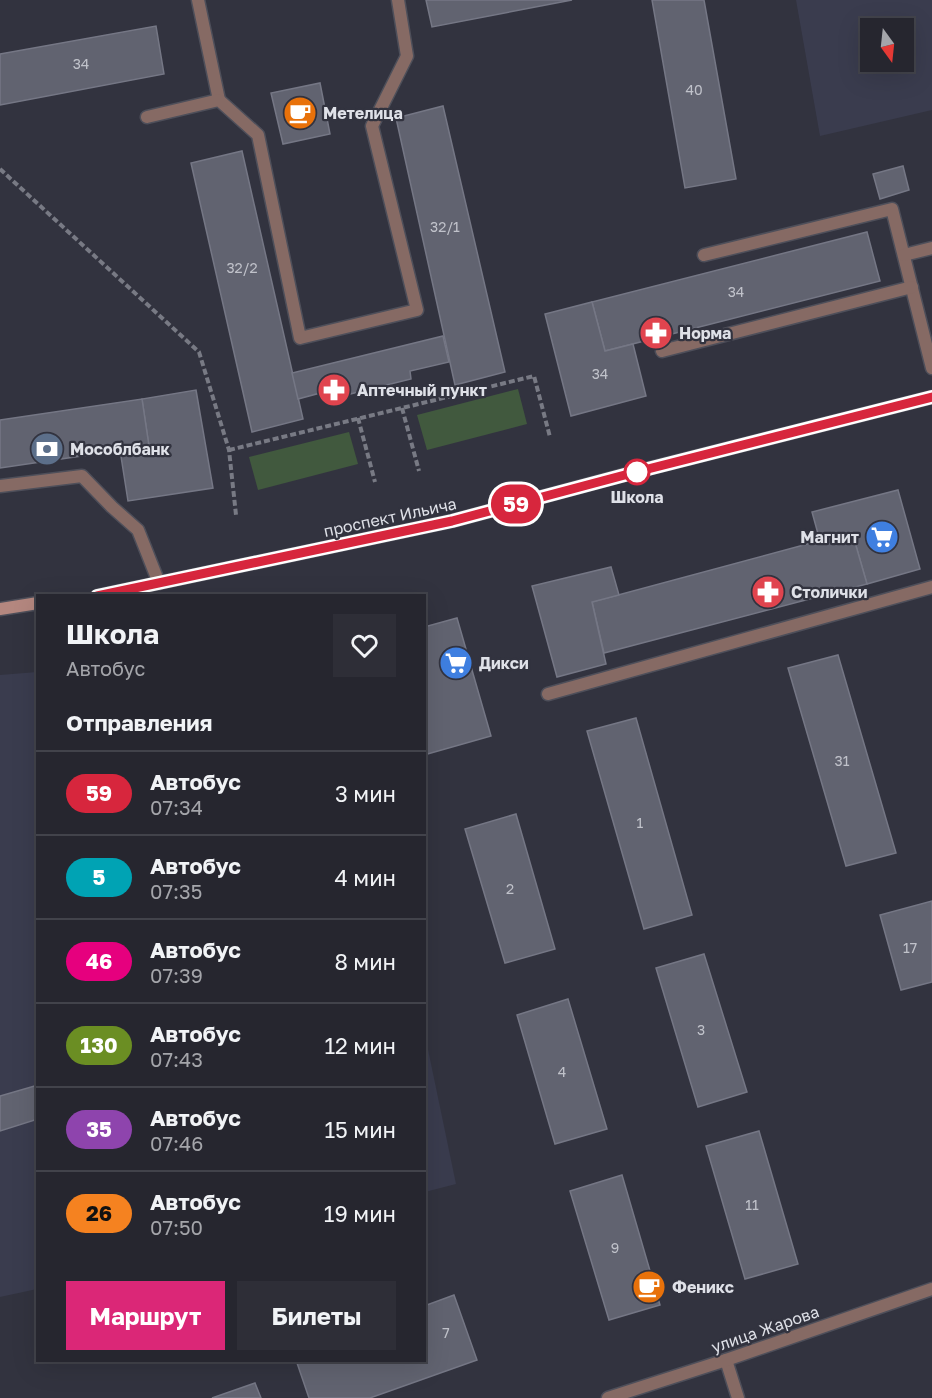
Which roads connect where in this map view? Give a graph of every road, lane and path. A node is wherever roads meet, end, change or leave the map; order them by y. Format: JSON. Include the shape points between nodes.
{"nodes":[{"id":1,"x":198,"y":0,"type":"edge"},
{"id":2,"x":398,"y":0,"type":"edge"},
{"id":3,"x":219,"y":100,"type":"junction"},
{"id":4,"x":147,"y":117,"type":"dead end"},
{"id":5,"x":0,"y":169,"type":"edge"},
{"id":6,"x":932,"y":248,"type":"edge"},
{"id":7,"x":704,"y":255,"type":"dead end"},
{"id":8,"x":904,"y":255,"type":"junction"},
{"id":9,"x":912,"y":287,"type":"junction"},
{"id":10,"x":662,"y":351,"type":"dead end"},
{"id":11,"x":932,"y":368,"type":"edge"},
{"id":12,"x":932,"y":397,"type":"edge"},
{"id":13,"x":402,"y":408,"type":"junction"},
{"id":14,"x":358,"y":418,"type":"junction"},
{"id":15,"x":550,"y":437,"type":"dead end"},
{"id":16,"x":229,"y":450,"type":"junction"},
{"id":17,"x":419,"y":471,"type":"dead end"},
{"id":18,"x":375,"y":482,"type":"dead end"},
{"id":19,"x":0,"y":486,"type":"edge"},
{"id":20,"x":236,"y":515,"type":"dead end"},
{"id":21,"x":159,"y":584,"type":"junction"},
{"id":22,"x":932,"y":587,"type":"edge"},
{"id":23,"x":107,"y":594,"type":"edge"},
{"id":24,"x":36,"y":603,"type":"edge"},
{"id":25,"x":0,"y":609,"type":"edge"},
{"id":26,"x":548,"y":694,"type":"dead end"},
{"id":27,"x":932,"y":1289,"type":"edge"},
{"id":28,"x":726,"y":1360,"type":"junction"},
{"id":29,"x":608,"y":1398,"type":"edge"},
{"id":30,"x":738,"y":1398,"type":"edge"}],
"edges":[{"from":1,"to":3,"type":"street"},
{"from":2,"to":3,"type":"street","via":[[408,56],[372,126],[417,310],[300,338],[258,135]]},
{"from":3,"to":4,"type":"street"},
{"from":5,"to":16,"type":"path","via":[[199,352]]},
{"from":6,"to":8,"type":"street"},
{"from":7,"to":8,"type":"street","via":[[892,209]]},
{"from":8,"to":9,"type":"street"},
{"from":9,"to":10,"type":"street"},
{"from":9,"to":11,"type":"street"},
{"from":12,"to":21,"type":"street","name":"проспект Ильича","via":[[452,521]]},
{"from":13,"to":14,"type":"path"},
{"from":13,"to":15,"type":"path","via":[[534,376]]},
{"from":13,"to":17,"type":"path"},
{"from":14,"to":16,"type":"path"},
{"from":14,"to":18,"type":"path"},
{"from":16,"to":20,"type":"path"},
{"from":19,"to":21,"type":"street","via":[[82,476],[138,530]]},
{"from":21,"to":23,"type":"street","name":"проспект Ильича"},
{"from":22,"to":26,"type":"street"},
{"from":24,"to":25,"type":"street"},
{"from":27,"to":28,"type":"street","name":"улица Жарова"},
{"from":28,"to":29,"type":"street","name":"улица Жарова"},
{"from":28,"to":30,"type":"street"}]}
